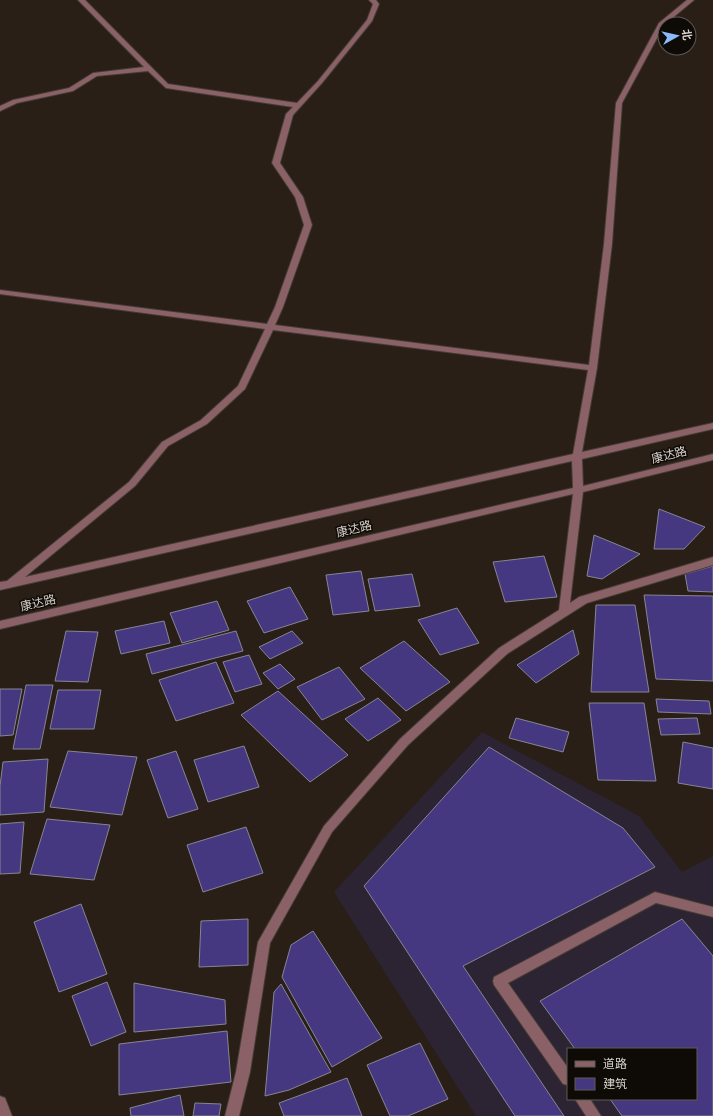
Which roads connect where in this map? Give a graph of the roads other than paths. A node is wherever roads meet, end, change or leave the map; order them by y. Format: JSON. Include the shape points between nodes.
{"nodes":[{"id":1,"x":81,"y":0,"type":"edge"},
{"id":2,"x":372,"y":0,"type":"edge"},
{"id":3,"x":691,"y":0,"type":"edge"},
{"id":4,"x":149,"y":69,"type":"junction"},
{"id":5,"x":297,"y":106,"type":"junction"},
{"id":6,"x":0,"y":110,"type":"edge"},
{"id":7,"x":0,"y":292,"type":"edge"},
{"id":8,"x":270,"y":326,"type":"junction"},
{"id":9,"x":593,"y":368,"type":"junction"},
{"id":10,"x":713,"y":426,"type":"edge"},
{"id":11,"x":577,"y":456,"type":"junction"},
{"id":12,"x":713,"y":457,"type":"edge"},
{"id":13,"x":578,"y":490,"type":"junction"},
{"id":14,"x":713,"y":561,"type":"edge"},
{"id":15,"x":11,"y":583,"type":"junction"},
{"id":16,"x":0,"y":586,"type":"edge"},
{"id":17,"x":564,"y":612,"type":"junction"},
{"id":18,"x":0,"y":625,"type":"edge"},
{"id":19,"x":713,"y":912,"type":"edge"},
{"id":20,"x":567,"y":1079,"type":"edge"},
{"id":21,"x":583,"y":1100,"type":"edge"},
{"id":22,"x":0,"y":1104,"type":"edge"},
{"id":23,"x":5,"y":1116,"type":"edge"},
{"id":24,"x":232,"y":1116,"type":"edge"},
{"id":25,"x":594,"y":1116,"type":"edge"}],
"edges":[{"from":1,"to":4,"type":"street"},
{"from":2,"to":5,"type":"street","via":[[376,4],[370,20],[320,82]]},
{"from":3,"to":9,"type":"street","via":[[661,24],[618,102],[608,244]]},
{"from":4,"to":5,"type":"street","via":[[166,86]]},
{"from":4,"to":6,"type":"street","via":[[95,74],[71,90],[15,101]]},
{"from":5,"to":8,"type":"street","via":[[290,114],[276,163],[298,197],[308,225]]},
{"from":7,"to":8,"type":"street"},
{"from":8,"to":9,"type":"street"},
{"from":8,"to":15,"type":"street","via":[[242,387],[204,422],[165,444],[132,484]]},
{"from":9,"to":11,"type":"street"},
{"from":10,"to":11,"type":"street","name":"康达路"},
{"from":11,"to":13,"type":"street"},
{"from":11,"to":15,"type":"street","name":"康达路"},
{"from":12,"to":13,"type":"street","name":"康达路"},
{"from":13,"to":17,"type":"street"},
{"from":13,"to":18,"type":"street","name":"康达路"},
{"from":14,"to":17,"type":"street","via":[[583,600]]},
{"from":15,"to":16,"type":"street","name":"康达路"},
{"from":17,"to":24,"type":"street","via":[[503,652],[404,742],[328,829],[264,942],[243,1072]]},
{"from":19,"to":20,"type":"street","via":[[655,897],[499,981]]},
{"from":21,"to":25,"type":"street"},
{"from":22,"to":23,"type":"street"}]}
